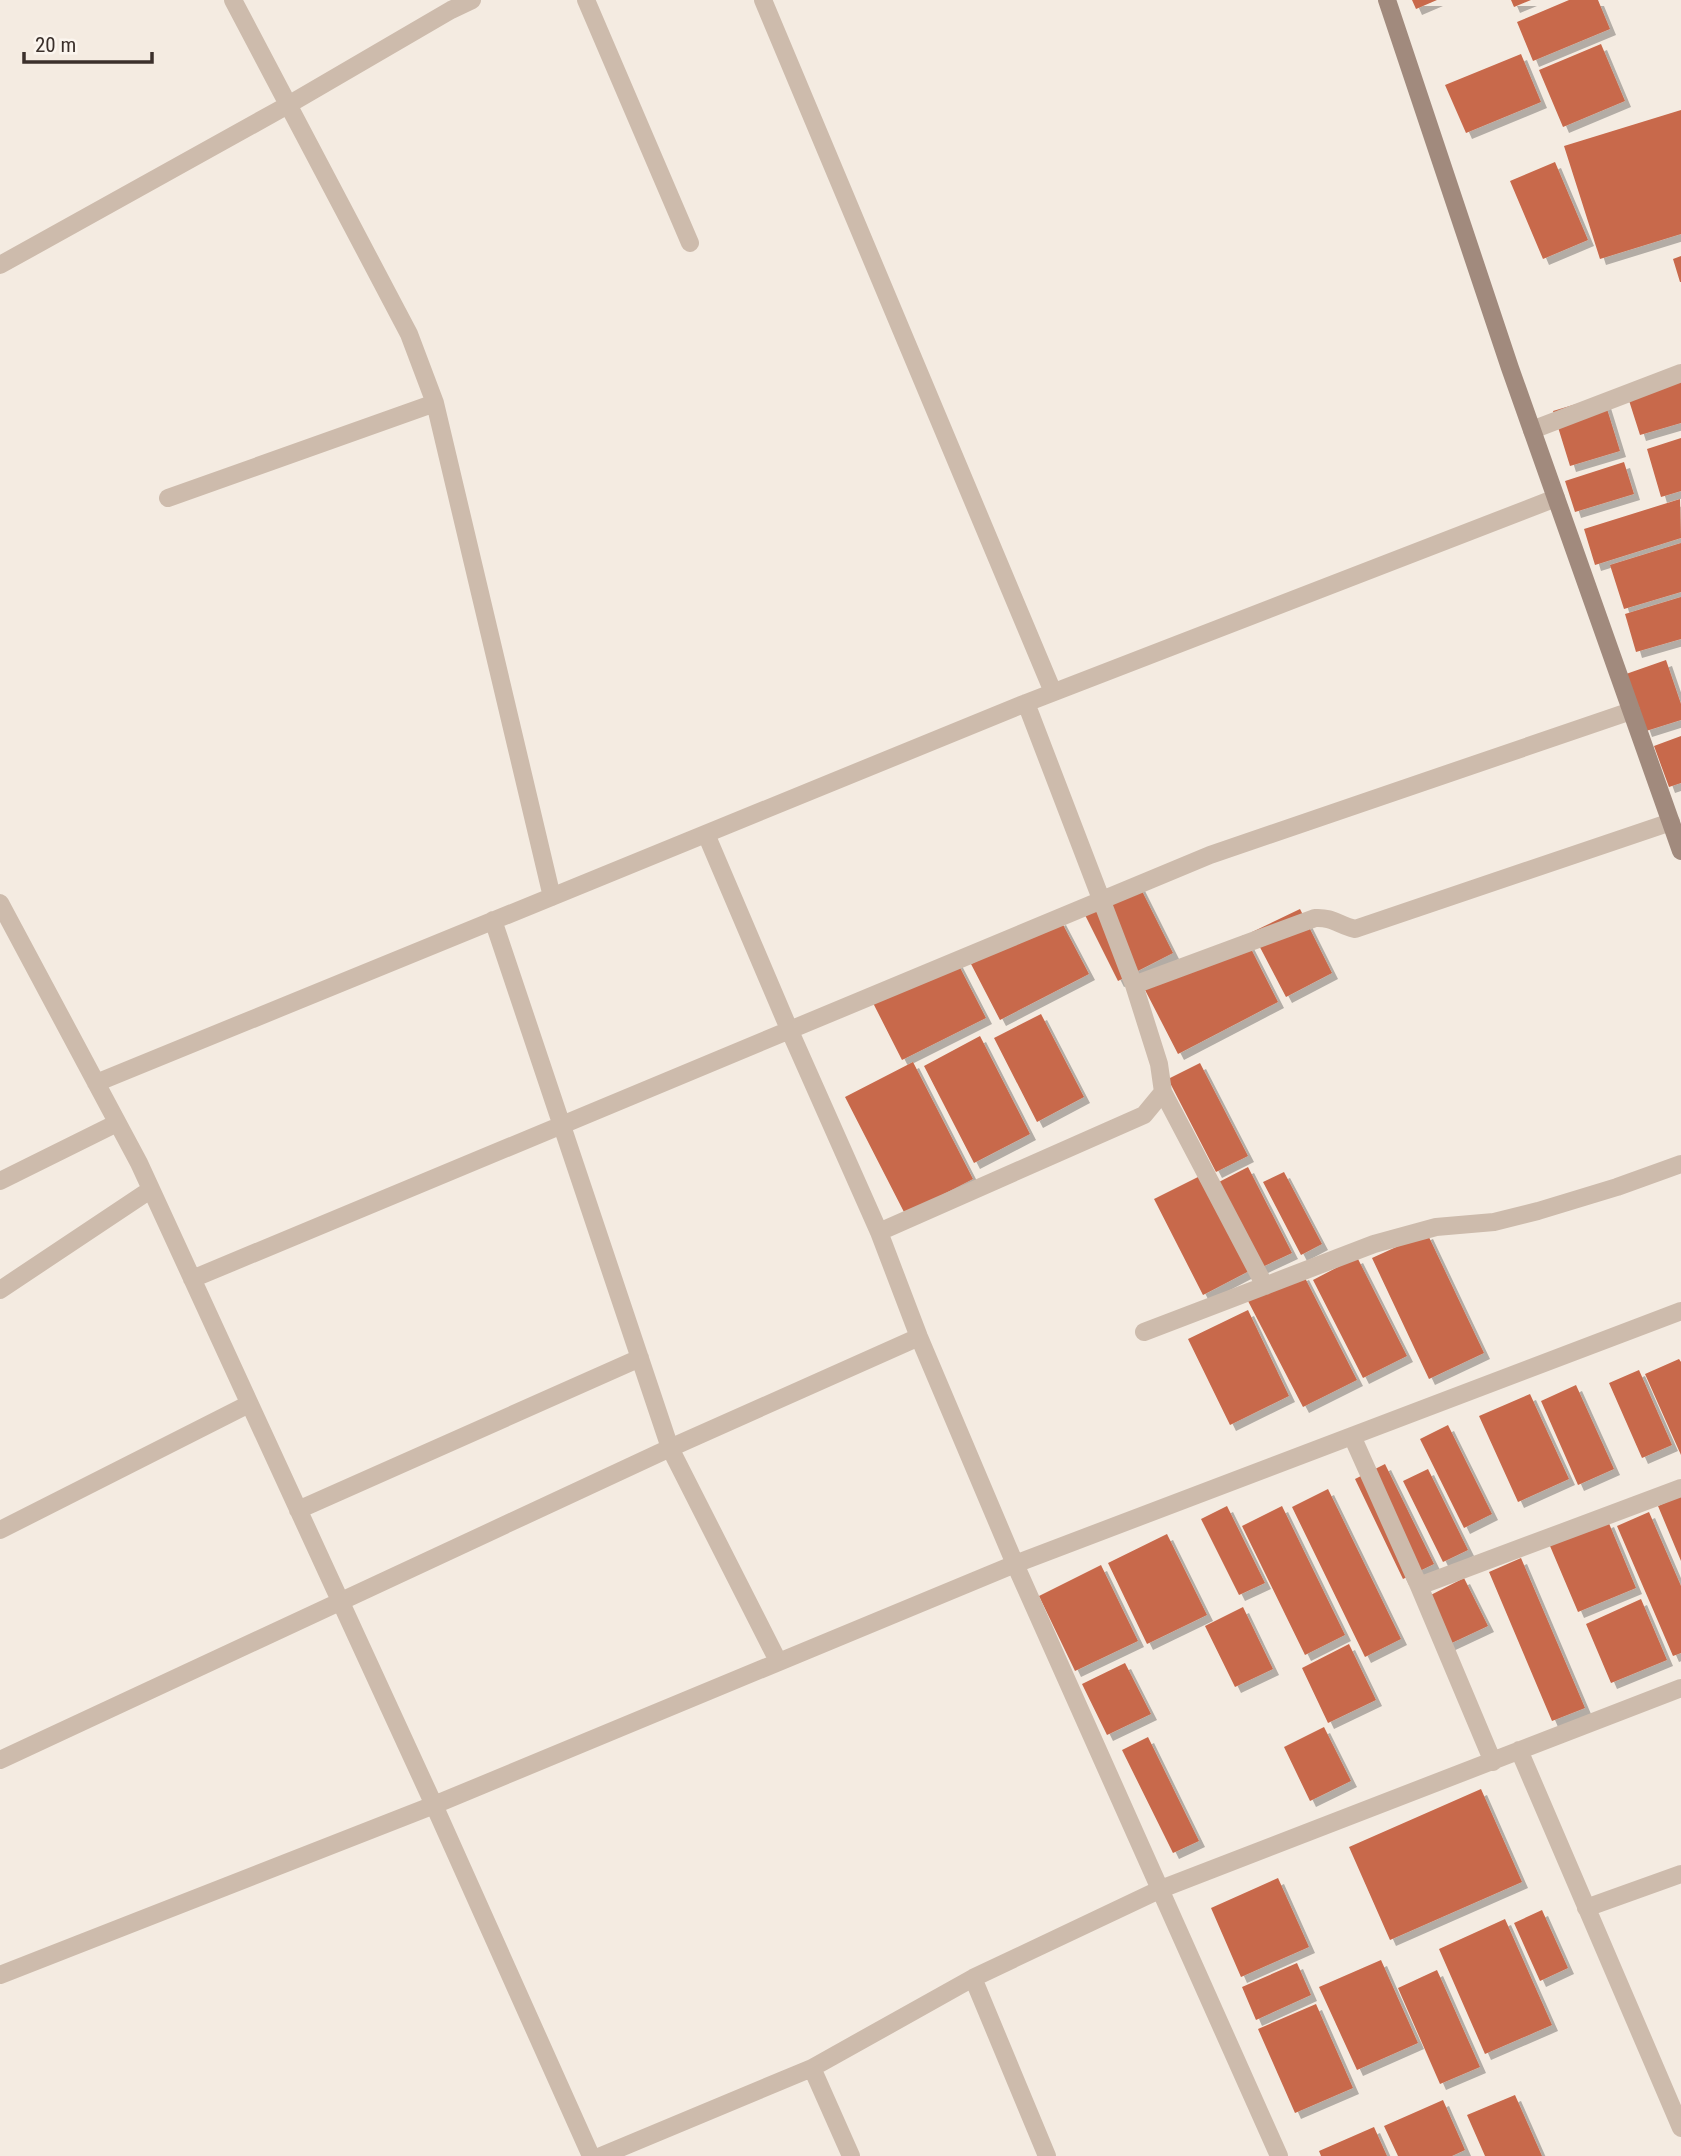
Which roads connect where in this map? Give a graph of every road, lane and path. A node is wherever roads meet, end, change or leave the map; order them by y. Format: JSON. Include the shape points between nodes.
{"nodes":[{"id":1,"x":233,"y":0,"type":"edge"},
{"id":2,"x":472,"y":0,"type":"edge"},
{"id":3,"x":586,"y":0,"type":"edge"},
{"id":4,"x":763,"y":0,"type":"edge"},
{"id":5,"x":1387,"y":0,"type":"edge"},
{"id":6,"x":448,"y":5,"type":"edge"},
{"id":7,"x":288,"y":105,"type":"junction"},
{"id":8,"x":690,"y":243,"type":"dead end"},
{"id":9,"x":0,"y":265,"type":"edge"},
{"id":10,"x":1681,"y":373,"type":"edge"},
{"id":11,"x":435,"y":403,"type":"junction"},
{"id":12,"x":1532,"y":430,"type":"junction"},
{"id":13,"x":168,"y":498,"type":"dead end"},
{"id":14,"x":1556,"y":498,"type":"junction"},
{"id":15,"x":1053,"y":692,"type":"junction"},
{"id":16,"x":1026,"y":703,"type":"junction"},
{"id":17,"x":1631,"y":711,"type":"junction"},
{"id":18,"x":1671,"y":822,"type":"junction"},
{"id":19,"x":706,"y":834,"type":"junction"},
{"id":20,"x":1681,"y":851,"type":"edge"},
{"id":21,"x":552,"y":897,"type":"junction"},
{"id":22,"x":1100,"y":901,"type":"junction"},
{"id":23,"x":0,"y":903,"type":"edge"},
{"id":24,"x":493,"y":920,"type":"junction"},
{"id":25,"x":1134,"y":985,"type":"junction"},
{"id":26,"x":789,"y":1030,"type":"junction"},
{"id":27,"x":96,"y":1083,"type":"junction"},
{"id":28,"x":1163,"y":1092,"type":"junction"},
{"id":29,"x":117,"y":1123,"type":"junction"},
{"id":30,"x":561,"y":1125,"type":"junction"},
{"id":31,"x":1681,"y":1164,"type":"edge"},
{"id":32,"x":0,"y":1181,"type":"edge"},
{"id":33,"x":150,"y":1190,"type":"junction"},
{"id":34,"x":879,"y":1232,"type":"junction"},
{"id":35,"x":192,"y":1279,"type":"junction"},
{"id":36,"x":1265,"y":1286,"type":"junction"},
{"id":37,"x":0,"y":1290,"type":"edge"},
{"id":38,"x":1681,"y":1311,"type":"edge"},
{"id":39,"x":1144,"y":1332,"type":"dead end"},
{"id":40,"x":919,"y":1338,"type":"junction"},
{"id":41,"x":639,"y":1358,"type":"junction"},
{"id":42,"x":249,"y":1405,"type":"junction"},
{"id":43,"x":1352,"y":1436,"type":"junction"},
{"id":44,"x":670,"y":1448,"type":"junction"},
{"id":45,"x":1681,"y":1488,"type":"edge"},
{"id":46,"x":298,"y":1510,"type":"junction"},
{"id":47,"x":0,"y":1530,"type":"edge"},
{"id":48,"x":1015,"y":1564,"type":"junction"},
{"id":49,"x":1419,"y":1586,"type":"junction"},
{"id":50,"x":341,"y":1603,"type":"junction"},
{"id":51,"x":779,"y":1661,"type":"junction"},
{"id":52,"x":1681,"y":1688,"type":"edge"},
{"id":53,"x":1519,"y":1750,"type":"junction"},
{"id":54,"x":0,"y":1760,"type":"edge"},
{"id":55,"x":1493,"y":1762,"type":"junction"},
{"id":56,"x":434,"y":1805,"type":"junction"},
{"id":57,"x":1681,"y":1874,"type":"edge"},
{"id":58,"x":1161,"y":1889,"type":"junction"},
{"id":59,"x":1586,"y":1908,"type":"junction"},
{"id":60,"x":0,"y":1975,"type":"edge"},
{"id":61,"x":973,"y":1978,"type":"junction"},
{"id":62,"x":812,"y":2068,"type":"junction"},
{"id":63,"x":1681,"y":2128,"type":"edge"},
{"id":64,"x":591,"y":2156,"type":"edge"},
{"id":65,"x":601,"y":2156,"type":"edge"},
{"id":66,"x":851,"y":2156,"type":"edge"},
{"id":67,"x":1047,"y":2156,"type":"edge"},
{"id":68,"x":1279,"y":2156,"type":"edge"}],
"edges":[{"from":1,"to":7,"type":"street"},
{"from":2,"to":6,"type":"street"},
{"from":3,"to":8,"type":"street"},
{"from":4,"to":15,"type":"street"},
{"from":5,"to":12,"type":"main road"},
{"from":6,"to":7,"type":"street"},
{"from":7,"to":9,"type":"street"},
{"from":7,"to":11,"type":"street","via":[[409,334]]},
{"from":10,"to":12,"type":"street"},
{"from":11,"to":13,"type":"street"},
{"from":11,"to":21,"type":"street"},
{"from":12,"to":14,"type":"main road"},
{"from":14,"to":15,"type":"street"},
{"from":14,"to":17,"type":"main road"},
{"from":15,"to":16,"type":"street"},
{"from":16,"to":19,"type":"street"},
{"from":16,"to":22,"type":"street"},
{"from":17,"to":18,"type":"main road"},
{"from":17,"to":22,"type":"street","via":[[1210,855]]},
{"from":18,"to":20,"type":"main road"},
{"from":18,"to":25,"type":"street","via":[[1355,929],[1330,918],[1315,918]]},
{"from":19,"to":21,"type":"street"},
{"from":19,"to":26,"type":"street"},
{"from":21,"to":24,"type":"street"},
{"from":22,"to":25,"type":"street"},
{"from":22,"to":26,"type":"street"},
{"from":23,"to":27,"type":"street"},
{"from":24,"to":27,"type":"street"},
{"from":24,"to":30,"type":"street"},
{"from":25,"to":28,"type":"street"},
{"from":26,"to":30,"type":"street"},
{"from":26,"to":34,"type":"street"},
{"from":27,"to":29,"type":"street"},
{"from":28,"to":34,"type":"street","via":[[1144,1115]]},
{"from":28,"to":36,"type":"street"},
{"from":29,"to":32,"type":"street"},
{"from":29,"to":33,"type":"street"},
{"from":30,"to":35,"type":"street"},
{"from":30,"to":41,"type":"street"},
{"from":31,"to":36,"type":"street","via":[[1538,1211],[1494,1222],[1436,1227],[1374,1244]]},
{"from":33,"to":35,"type":"street"},
{"from":33,"to":37,"type":"street"},
{"from":34,"to":40,"type":"street"},
{"from":35,"to":42,"type":"street"},
{"from":36,"to":39,"type":"street"},
{"from":38,"to":43,"type":"street"},
{"from":40,"to":44,"type":"street"},
{"from":40,"to":48,"type":"street"},
{"from":41,"to":44,"type":"street"},
{"from":41,"to":46,"type":"street"},
{"from":42,"to":46,"type":"street"},
{"from":42,"to":47,"type":"street"},
{"from":43,"to":48,"type":"street"},
{"from":43,"to":49,"type":"street"},
{"from":44,"to":50,"type":"street"},
{"from":44,"to":51,"type":"street"},
{"from":45,"to":49,"type":"street"},
{"from":46,"to":50,"type":"street"},
{"from":48,"to":51,"type":"street"},
{"from":48,"to":58,"type":"street"},
{"from":49,"to":55,"type":"street"},
{"from":50,"to":54,"type":"street"},
{"from":50,"to":56,"type":"street"},
{"from":51,"to":56,"type":"street"},
{"from":52,"to":53,"type":"street"},
{"from":53,"to":55,"type":"street"},
{"from":53,"to":59,"type":"street"},
{"from":55,"to":58,"type":"street"},
{"from":56,"to":60,"type":"street"},
{"from":56,"to":64,"type":"street"},
{"from":57,"to":59,"type":"street"},
{"from":58,"to":61,"type":"street"},
{"from":58,"to":68,"type":"street"},
{"from":59,"to":63,"type":"street"},
{"from":61,"to":62,"type":"street"},
{"from":61,"to":67,"type":"street"},
{"from":62,"to":65,"type":"street"},
{"from":62,"to":66,"type":"street"}]}
